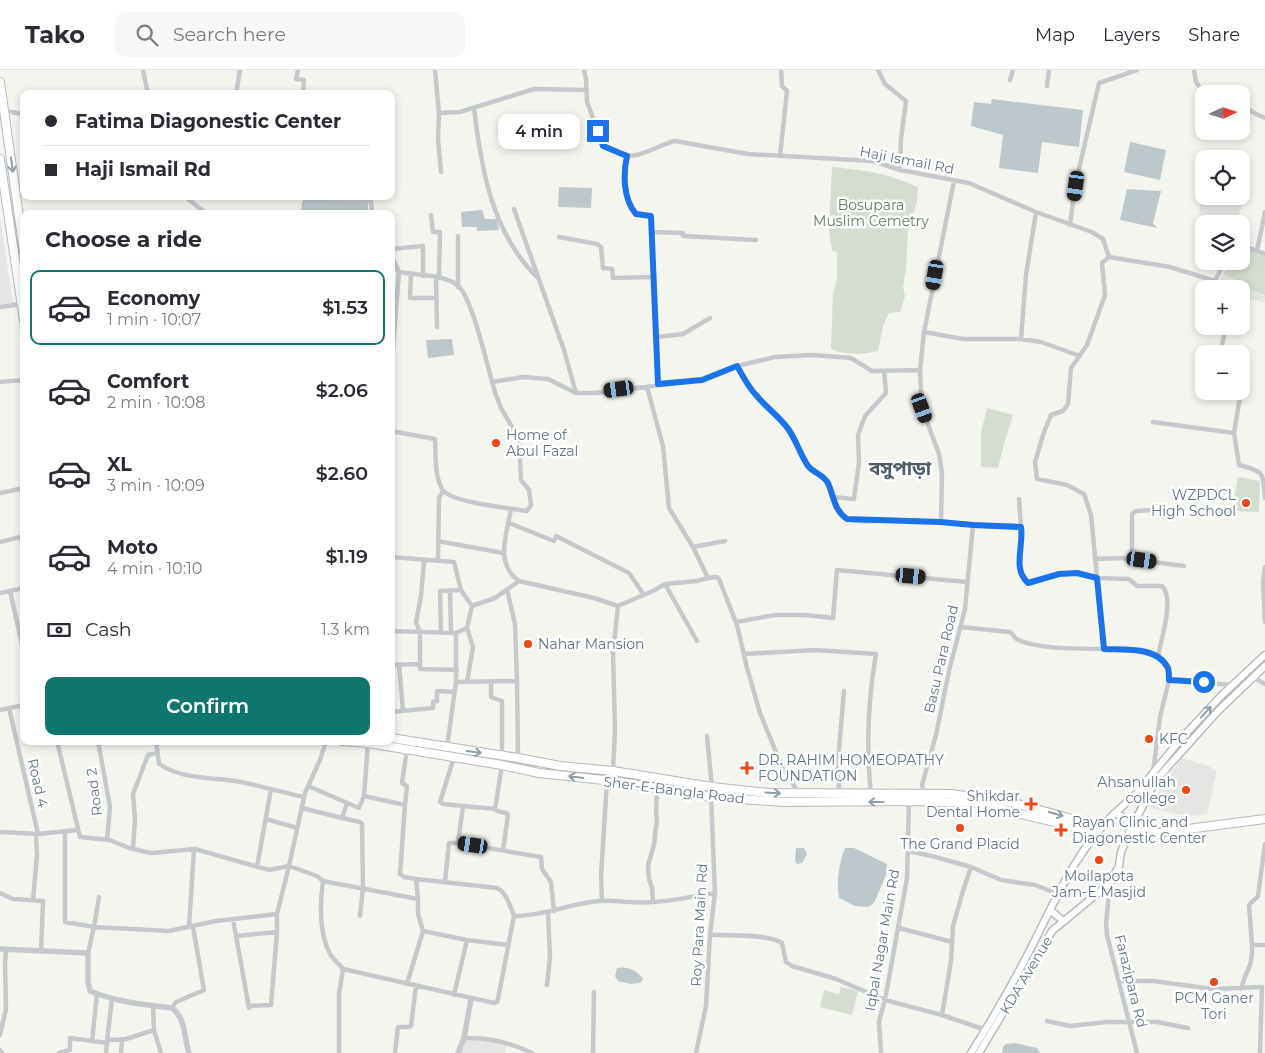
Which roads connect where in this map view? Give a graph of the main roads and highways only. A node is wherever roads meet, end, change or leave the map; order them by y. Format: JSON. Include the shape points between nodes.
{"nodes":[{"id":1,"x":0,"y":82,"type":"edge"},
{"id":2,"x":0,"y":159,"type":"edge"},
{"id":3,"x":20,"y":222,"type":"joint"},
{"id":4,"x":8,"y":224,"type":"junction"},
{"id":5,"x":20,"y":298,"type":"edge"},
{"id":6,"x":1265,"y":655,"type":"edge"},
{"id":7,"x":1265,"y":666,"type":"edge"},
{"id":8,"x":395,"y":739,"type":"edge"},
{"id":9,"x":381,"y":745,"type":"edge"},
{"id":10,"x":600,"y":770,"type":"junction"},
{"id":11,"x":603,"y":780,"type":"junction"},
{"id":12,"x":824,"y":798,"type":"junction"},
{"id":13,"x":1115,"y":813,"type":"junction"},
{"id":14,"x":1265,"y":819,"type":"edge"},
{"id":15,"x":1099,"y":829,"type":"junction"},
{"id":16,"x":1131,"y":830,"type":"junction"},
{"id":17,"x":1050,"y":910,"type":"junction"},
{"id":18,"x":1063,"y":921,"type":"junction"},
{"id":19,"x":980,"y":1052,"type":"edge"},
{"id":20,"x":970,"y":1053,"type":"edge"}],
"edges":[{"from":1,"to":3,"type":"highway","one_way":true},
{"from":2,"to":4,"type":"highway"},
{"from":3,"to":4,"type":"highway"},
{"from":4,"to":5,"type":"highway"},
{"from":13,"to":6,"type":"main road","one_way":true,"via":[[1136,794],[1180,740],[1232,685]]},
{"from":7,"to":16,"type":"main road","name":"KDA Avenue","via":[[1218,711],[1156,780]]},
{"from":8,"to":10,"type":"highway","name":"Sher-E-Bangla Road","one_way":true},
{"from":11,"to":9,"type":"highway","name":"Sher-E-Bangla Road","one_way":true,"via":[[538,773]]},
{"from":10,"to":11,"type":"highway"},
{"from":10,"to":12,"type":"highway","name":"Sher-E-Bangla Road","one_way":true,"via":[[712,787]]},
{"from":11,"to":12,"type":"highway","name":"Sher-E-Bangla Road","via":[[712,797],[782,802]]},
{"from":15,"to":12,"type":"highway","name":"Sher-E-Bangla Road","one_way":true,"via":[[974,803]]},
{"from":12,"to":15,"type":"highway","name":"Sher-E-Bangla Road","one_way":true,"via":[[840,794],[951,794],[1014,803]]},
{"from":13,"to":15,"type":"main road","name":"KDA Avenue"},
{"from":13,"to":16,"type":"main road","via":[[1123,817]]},
{"from":14,"to":16,"type":"highway","via":[[1157,833]]},
{"from":15,"to":17,"type":"main road","name":"KDA Avenue"},
{"from":16,"to":18,"type":"main road","name":"KDA Avenue","via":[[1110,883]]},
{"from":17,"to":18,"type":"main road"},
{"from":17,"to":20,"type":"main road","name":"KDA Avenue","via":[[986,1030]]},
{"from":18,"to":19,"type":"main road","name":"KDA Avenue","via":[[1052,931]]}]}
